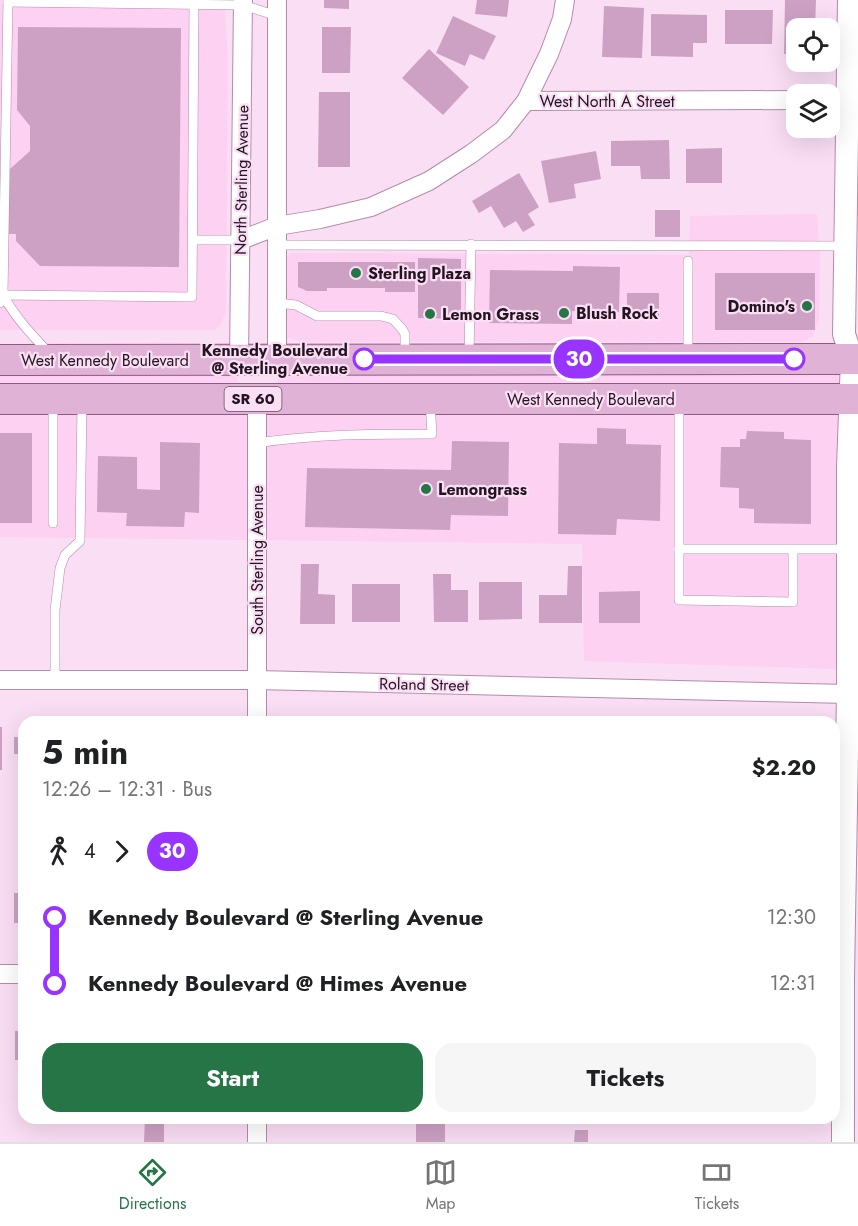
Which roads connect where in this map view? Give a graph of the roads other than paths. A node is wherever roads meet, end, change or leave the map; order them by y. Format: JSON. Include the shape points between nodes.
{"nodes":[{"id":1,"x":564,"y":0,"type":"edge"},
{"id":2,"x":849,"y":0,"type":"edge"},
{"id":3,"x":8,"y":1,"type":"edge"},
{"id":4,"x":243,"y":2,"type":"edge"},
{"id":5,"x":198,"y":3,"type":"edge"},
{"id":6,"x":277,"y":8,"type":"edge"},
{"id":7,"x":3,"y":71,"type":"edge"},
{"id":8,"x":840,"y":90,"type":"edge"},
{"id":9,"x":786,"y":100,"type":"edge"},
{"id":10,"x":526,"y":101,"type":"junction"},
{"id":11,"x":840,"y":121,"type":"edge"},
{"id":12,"x":2,"y":154,"type":"edge"},
{"id":13,"x":277,"y":226,"type":"junction"},
{"id":14,"x":193,"y":240,"type":"junction"},
{"id":15,"x":241,"y":240,"type":"junction"},
{"id":16,"x":471,"y":244,"type":"junction"},
{"id":17,"x":277,"y":245,"type":"junction"},
{"id":18,"x":846,"y":246,"type":"junction"},
{"id":19,"x":688,"y":261,"type":"dead end"},
{"id":20,"x":2,"y":299,"type":"edge"},
{"id":21,"x":277,"y":303,"type":"junction"},
{"id":22,"x":856,"y":357,"type":"edge"},
{"id":23,"x":54,"y":359,"type":"junction"},
{"id":24,"x":239,"y":359,"type":"junction"},
{"id":25,"x":277,"y":359,"type":"junction"},
{"id":26,"x":405,"y":359,"type":"junction"},
{"id":27,"x":460,"y":359,"type":"junction"},
{"id":28,"x":688,"y":359,"type":"junction"},
{"id":29,"x":0,"y":360,"type":"edge"},
{"id":30,"x":0,"y":399,"type":"edge"},
{"id":31,"x":68,"y":399,"type":"junction"},
{"id":32,"x":257,"y":399,"type":"junction"},
{"id":33,"x":430,"y":399,"type":"junction"},
{"id":34,"x":680,"y":399,"type":"junction"},
{"id":35,"x":854,"y":399,"type":"edge"},
{"id":36,"x":257,"y":443,"type":"junction"},
{"id":37,"x":853,"y":467,"type":"edge"},
{"id":38,"x":54,"y":522,"type":"dead end"},
{"id":39,"x":679,"y":549,"type":"junction"},
{"id":40,"x":848,"y":549,"type":"junction"},
{"id":41,"x":793,"y":550,"type":"junction"},
{"id":42,"x":0,"y":680,"type":"edge"},
{"id":43,"x":55,"y":680,"type":"junction"},
{"id":44,"x":257,"y":680,"type":"junction"},
{"id":45,"x":848,"y":694,"type":"junction"},
{"id":46,"x":257,"y":716,"type":"edge"},
{"id":47,"x":840,"y":945,"type":"edge"},
{"id":48,"x":0,"y":974,"type":"edge"},
{"id":49,"x":18,"y":974,"type":"edge"},
{"id":50,"x":840,"y":1018,"type":"edge"},
{"id":51,"x":257,"y":1124,"type":"edge"},
{"id":52,"x":257,"y":1142,"type":"edge"},
{"id":53,"x":843,"y":1142,"type":"edge"}],
"edges":[{"from":1,"to":10,"type":"street","via":[[562,19],[549,54]]},
{"from":2,"to":8,"type":"street"},
{"from":3,"to":5,"type":"lane"},
{"from":3,"to":7,"type":"lane"},
{"from":4,"to":5,"type":"lane"},
{"from":4,"to":6,"type":"lane"},
{"from":4,"to":15,"type":"street","name":"North Sterling Avenue"},
{"from":5,"to":14,"type":"lane"},
{"from":6,"to":13,"type":"street"},
{"from":7,"to":12,"type":"lane"},
{"from":9,"to":10,"type":"street","name":"West North A Street"},
{"from":10,"to":13,"type":"street","name":"West North A Street","via":[[503,130],[429,181],[371,207]]},
{"from":11,"to":18,"type":"street"},
{"from":12,"to":20,"type":"lane"},
{"from":13,"to":15,"type":"street","name":"West North A Street"},
{"from":13,"to":17,"type":"street"},
{"from":14,"to":15,"type":"lane"},
{"from":14,"to":20,"type":"lane","via":[[192,297]]},
{"from":15,"to":24,"type":"street","name":"North Sterling Avenue"},
{"from":16,"to":17,"type":"lane"},
{"from":16,"to":18,"type":"lane"},
{"from":16,"to":27,"type":"lane"},
{"from":17,"to":21,"type":"street"},
{"from":18,"to":22,"type":"street","via":[[844,334]]},
{"from":19,"to":28,"type":"lane"},
{"from":20,"to":23,"type":"lane"},
{"from":21,"to":25,"type":"street"},
{"from":21,"to":26,"type":"lane","via":[[296,305],[317,316],[393,319],[405,334]]},
{"from":22,"to":28,"type":"main road","name":"West Kennedy Boulevard"},
{"from":22,"to":35,"type":"street"},
{"from":23,"to":24,"type":"main road","name":"West Kennedy Boulevard"},
{"from":23,"to":29,"type":"main road","name":"West Kennedy Boulevard"},
{"from":24,"to":25,"type":"main road","name":"West Kennedy Boulevard"},
{"from":25,"to":26,"type":"main road","name":"West Kennedy Boulevard"},
{"from":25,"to":31,"type":"main road","via":[[252,373],[223,380],[104,380]]},
{"from":26,"to":27,"type":"main road","name":"West Kennedy Boulevard"},
{"from":27,"to":28,"type":"main road","name":"West Kennedy Boulevard"},
{"from":27,"to":32,"type":"main road","via":[[414,377],[291,378],[272,385]]},
{"from":30,"to":31,"type":"main road","name":"West Kennedy Boulevard","number":"SR 60"},
{"from":31,"to":32,"type":"main road","name":"West Kennedy Boulevard","number":"SR 60"},
{"from":31,"to":38,"type":"lane"},
{"from":31,"to":43,"type":"lane","via":[[80,541],[65,555],[60,568],[55,610]]},
{"from":32,"to":33,"type":"main road","name":"West Kennedy Boulevard","number":"SR 60"},
{"from":32,"to":36,"type":"street","name":"South Sterling Avenue"},
{"from":33,"to":34,"type":"main road","name":"West Kennedy Boulevard","number":"SR 60"},
{"from":33,"to":36,"type":"lane","via":[[432,434],[349,434]]},
{"from":34,"to":35,"type":"main road","name":"West Kennedy Boulevard","number":"SR 60"},
{"from":34,"to":39,"type":"lane"},
{"from":35,"to":37,"type":"street"},
{"from":36,"to":44,"type":"street","name":"South Sterling Avenue"},
{"from":37,"to":40,"type":"street"},
{"from":39,"to":41,"type":"lane"},
{"from":39,"to":41,"type":"lane","via":[[679,600],[793,602]]},
{"from":40,"to":41,"type":"lane"},
{"from":40,"to":45,"type":"street"},
{"from":42,"to":43,"type":"street","name":"Roland Street"},
{"from":43,"to":44,"type":"street","name":"Roland Street"},
{"from":44,"to":45,"type":"street","name":"Roland Street"},
{"from":44,"to":46,"type":"street","name":"South Sterling Avenue"},
{"from":45,"to":47,"type":"street"},
{"from":48,"to":49,"type":"street"},
{"from":50,"to":53,"type":"street"},
{"from":51,"to":52,"type":"street"}]}
